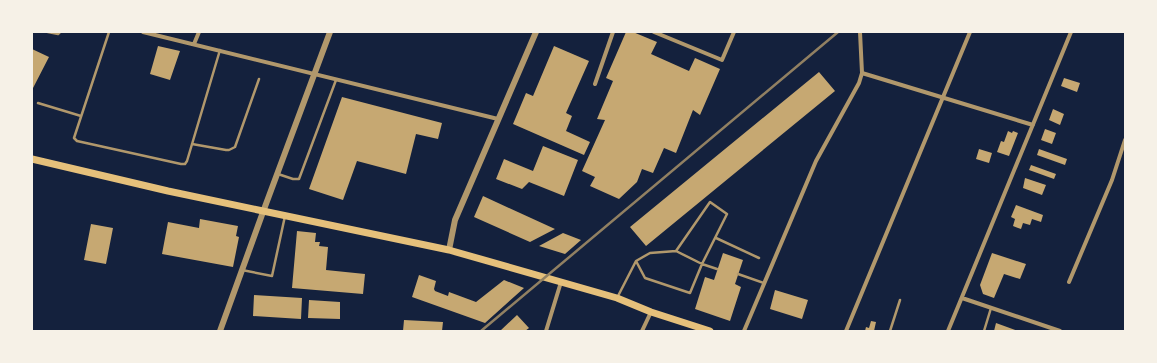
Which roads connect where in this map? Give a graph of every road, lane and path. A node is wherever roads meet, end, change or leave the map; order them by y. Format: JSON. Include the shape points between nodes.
{"nodes":[{"id":1,"x":48,"y":32,"type":"edge"},
{"id":2,"x":60,"y":32,"type":"edge"},
{"id":3,"x":109,"y":32,"type":"edge"},
{"id":4,"x":143,"y":32,"type":"edge"},
{"id":5,"x":199,"y":32,"type":"edge"},
{"id":6,"x":330,"y":32,"type":"edge"},
{"id":7,"x":536,"y":32,"type":"edge"},
{"id":8,"x":613,"y":32,"type":"edge"},
{"id":9,"x":654,"y":32,"type":"edge"},
{"id":10,"x":734,"y":32,"type":"edge"},
{"id":11,"x":860,"y":32,"type":"edge"},
{"id":12,"x":970,"y":32,"type":"edge"},
{"id":13,"x":1071,"y":32,"type":"edge"},
{"id":14,"x":194,"y":44,"type":"junction"},
{"id":15,"x":220,"y":50,"type":"junction"},
{"id":16,"x":862,"y":73,"type":"junction"},
{"id":17,"x":315,"y":74,"type":"junction"},
{"id":18,"x":259,"y":79,"type":"dead end"},
{"id":19,"x":336,"y":80,"type":"junction"},
{"id":20,"x":595,"y":84,"type":"dead end"},
{"id":21,"x":943,"y":98,"type":"junction"},
{"id":22,"x":38,"y":103,"type":"dead end"},
{"id":23,"x":81,"y":116,"type":"junction"},
{"id":24,"x":498,"y":119,"type":"junction"},
{"id":25,"x":1033,"y":125,"type":"junction"},
{"id":26,"x":1125,"y":140,"type":"edge"},
{"id":27,"x":192,"y":144,"type":"junction"},
{"id":28,"x":32,"y":159,"type":"edge"},
{"id":29,"x":278,"y":173,"type":"junction"},
{"id":30,"x":263,"y":212,"type":"junction"},
{"id":31,"x":285,"y":216,"type":"junction"},
{"id":32,"x":716,"y":238,"type":"junction"},
{"id":33,"x":449,"y":250,"type":"junction"},
{"id":34,"x":676,"y":251,"type":"junction"},
{"id":35,"x":759,"y":258,"type":"dead end"},
{"id":36,"x":636,"y":261,"type":"junction"},
{"id":37,"x":702,"y":264,"type":"junction"},
{"id":38,"x":717,"y":269,"type":"dead end"},
{"id":39,"x":242,"y":270,"type":"junction"},
{"id":40,"x":738,"y":274,"type":"dead end"},
{"id":41,"x":561,"y":282,"type":"junction"},
{"id":42,"x":1069,"y":282,"type":"dead end"},
{"id":43,"x":764,"y":283,"type":"junction"},
{"id":44,"x":617,"y":298,"type":"junction"},
{"id":45,"x":962,"y":298,"type":"junction"},
{"id":46,"x":900,"y":300,"type":"dead end"},
{"id":47,"x":991,"y":308,"type":"junction"},
{"id":48,"x":651,"y":312,"type":"junction"},
{"id":49,"x":220,"y":331,"type":"edge"},
{"id":50,"x":546,"y":331,"type":"edge"},
{"id":51,"x":642,"y":331,"type":"edge"},
{"id":52,"x":710,"y":331,"type":"edge"},
{"id":53,"x":744,"y":331,"type":"edge"},
{"id":54,"x":846,"y":331,"type":"edge"},
{"id":55,"x":890,"y":331,"type":"edge"},
{"id":56,"x":948,"y":331,"type":"edge"},
{"id":57,"x":984,"y":331,"type":"edge"},
{"id":58,"x":1060,"y":331,"type":"edge"}],
"edges":[{"from":1,"to":2,"type":"lane"},
{"from":3,"to":23,"type":"lane"},
{"from":4,"to":14,"type":"street"},
{"from":5,"to":14,"type":"street"},
{"from":6,"to":17,"type":"street"},
{"from":7,"to":24,"type":"street"},
{"from":8,"to":20,"type":"street"},
{"from":9,"to":10,"type":"street","via":[[722,60]]},
{"from":11,"to":16,"type":"street"},
{"from":12,"to":21,"type":"street"},
{"from":13,"to":25,"type":"street"},
{"from":14,"to":15,"type":"street"},
{"from":15,"to":17,"type":"street"},
{"from":15,"to":27,"type":"lane"},
{"from":16,"to":21,"type":"street"},
{"from":16,"to":43,"type":"street","via":[[854,93],[816,161]]},
{"from":17,"to":19,"type":"street"},
{"from":17,"to":29,"type":"street"},
{"from":18,"to":27,"type":"lane","via":[[235,147],[226,150]]},
{"from":19,"to":24,"type":"street"},
{"from":19,"to":29,"type":"lane","via":[[299,178],[293,179]]},
{"from":21,"to":25,"type":"street"},
{"from":21,"to":54,"type":"street"},
{"from":22,"to":23,"type":"lane"},
{"from":23,"to":27,"type":"lane","via":[[74,134],[77,141],[181,164],[187,161]]},
{"from":24,"to":33,"type":"street","via":[[455,220]]},
{"from":25,"to":45,"type":"street"},
{"from":26,"to":42,"type":"street","via":[[1112,180]]},
{"from":28,"to":30,"type":"main road"},
{"from":29,"to":30,"type":"street"},
{"from":30,"to":31,"type":"main road"},
{"from":30,"to":39,"type":"street"},
{"from":31,"to":33,"type":"main road"},
{"from":31,"to":39,"type":"lane","via":[[272,276]]},
{"from":32,"to":34,"type":"lane","via":[[727,214],[710,202]]},
{"from":32,"to":35,"type":"lane"},
{"from":32,"to":37,"type":"lane"},
{"from":33,"to":41,"type":"main road"},
{"from":34,"to":36,"type":"lane","via":[[650,253]]},
{"from":34,"to":37,"type":"lane"},
{"from":36,"to":37,"type":"lane","via":[[645,278],[690,293]]},
{"from":36,"to":44,"type":"lane"},
{"from":37,"to":38,"type":"lane"},
{"from":39,"to":49,"type":"street"},
{"from":40,"to":43,"type":"lane"},
{"from":41,"to":44,"type":"main road"},
{"from":41,"to":50,"type":"street"},
{"from":43,"to":53,"type":"street"},
{"from":44,"to":48,"type":"main road"},
{"from":45,"to":47,"type":"street"},
{"from":45,"to":56,"type":"street"},
{"from":46,"to":55,"type":"lane"},
{"from":47,"to":57,"type":"lane"},
{"from":47,"to":58,"type":"street"},
{"from":48,"to":51,"type":"street"},
{"from":48,"to":52,"type":"main road"}]}
